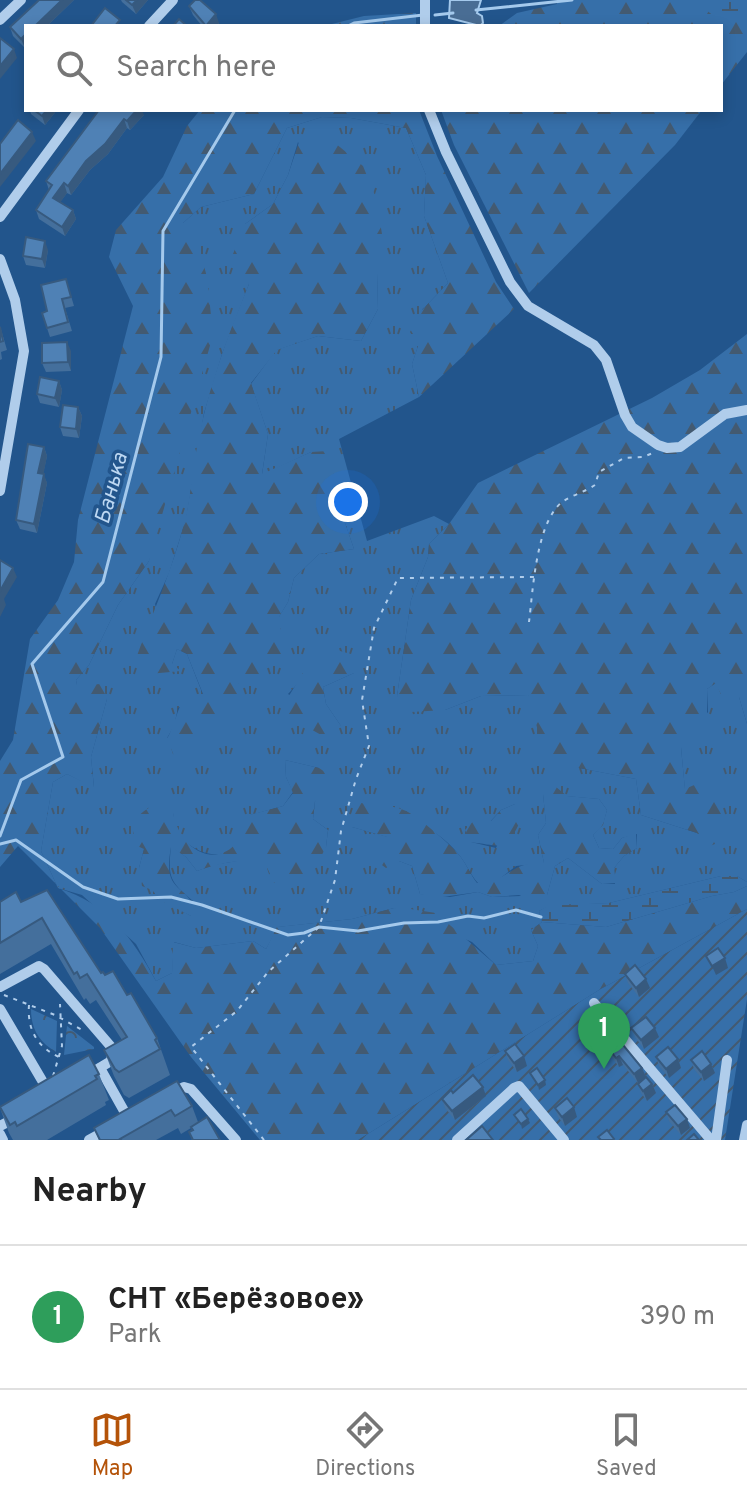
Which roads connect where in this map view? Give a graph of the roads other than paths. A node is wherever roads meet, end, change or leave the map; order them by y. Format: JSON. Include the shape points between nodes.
{"nodes":[{"id":1,"x":21,"y":0,"type":"edge"},
{"id":2,"x":173,"y":0,"type":"edge"},
{"id":3,"x":425,"y":0,"type":"edge"},
{"id":4,"x":0,"y":20,"type":"edge"},
{"id":5,"x":151,"y":24,"type":"edge"},
{"id":6,"x":425,"y":24,"type":"edge"},
{"id":7,"x":78,"y":112,"type":"edge"},
{"id":8,"x":430,"y":112,"type":"edge"},
{"id":9,"x":0,"y":217,"type":"edge"},
{"id":10,"x":0,"y":259,"type":"edge"},
{"id":11,"x":747,"y":410,"type":"edge"},
{"id":12,"x":13,"y":423,"type":"junction"},
{"id":13,"x":0,"y":426,"type":"edge"},
{"id":14,"x":0,"y":491,"type":"edge"},
{"id":15,"x":0,"y":989,"type":"edge"},
{"id":16,"x":594,"y":1003,"type":"dead end"},
{"id":17,"x":0,"y":1009,"type":"edge"},
{"id":18,"x":727,"y":1060,"type":"dead end"},
{"id":19,"x":100,"y":1068,"type":"junction"},
{"id":20,"x":76,"y":1082,"type":"edge"},
{"id":21,"x":64,"y":1089,"type":"edge"},
{"id":22,"x":52,"y":1096,"type":"junction"},
{"id":23,"x":167,"y":1096,"type":"edge"},
{"id":24,"x":41,"y":1103,"type":"edge"},
{"id":25,"x":30,"y":1109,"type":"edge"},
{"id":26,"x":141,"y":1110,"type":"edge"},
{"id":27,"x":128,"y":1118,"type":"junction"},
{"id":28,"x":4,"y":1121,"type":"edge"},
{"id":29,"x":747,"y":1125,"type":"edge"},
{"id":30,"x":0,"y":1134,"type":"edge"},
{"id":31,"x":3,"y":1140,"type":"edge"},
{"id":32,"x":89,"y":1140,"type":"edge"},
{"id":33,"x":236,"y":1140,"type":"edge"},
{"id":34,"x":457,"y":1140,"type":"edge"},
{"id":35,"x":564,"y":1140,"type":"edge"},
{"id":36,"x":713,"y":1140,"type":"edge"},
{"id":37,"x":745,"y":1140,"type":"edge"}],
"edges":[{"from":1,"to":4,"type":"street"},
{"from":2,"to":5,"type":"street"},
{"from":3,"to":6,"type":"street"},
{"from":7,"to":9,"type":"street"},
{"from":8,"to":11,"type":"street","via":[[510,282],[528,306],[594,345],[606,360],[632,427],[658,445],[680,447],[725,414]]},
{"from":10,"to":12,"type":"street","via":[[15,300],[24,351]]},
{"from":12,"to":13,"type":"street"},
{"from":12,"to":14,"type":"street"},
{"from":15,"to":19,"type":"street","via":[[33,967],[44,969],[110,1043],[114,1054]]},
{"from":16,"to":36,"type":"street"},
{"from":17,"to":22,"type":"street"},
{"from":18,"to":36,"type":"street"},
{"from":19,"to":20,"type":"street"},
{"from":19,"to":27,"type":"street"},
{"from":21,"to":22,"type":"street"},
{"from":22,"to":24,"type":"street"},
{"from":23,"to":33,"type":"street","via":[[187,1087],[215,1125]]},
{"from":25,"to":28,"type":"street"},
{"from":26,"to":27,"type":"street"},
{"from":27,"to":32,"type":"street"},
{"from":29,"to":37,"type":"street"},
{"from":30,"to":31,"type":"street"},
{"from":34,"to":35,"type":"street","via":[[519,1086]]}]}
